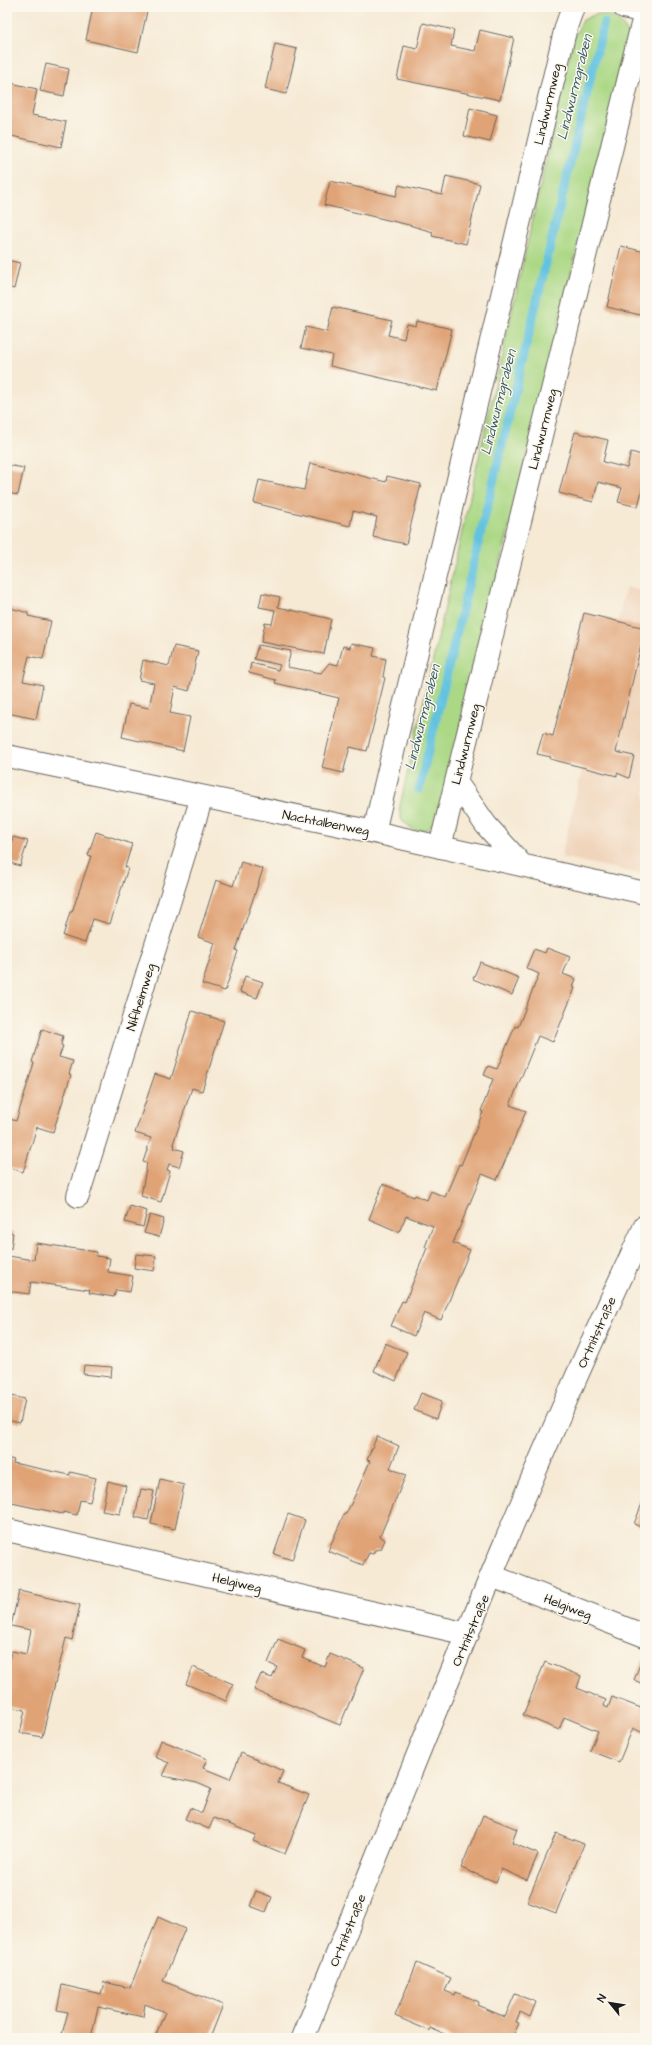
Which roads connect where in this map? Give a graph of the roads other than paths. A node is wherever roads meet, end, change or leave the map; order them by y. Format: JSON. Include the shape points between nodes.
{"nodes":[{"id":1,"x":573,"y":7,"type":"edge"},
{"id":2,"x":624,"y":7,"type":"edge"},
{"id":3,"x":645,"y":12,"type":"edge"},
{"id":4,"x":7,"y":756,"type":"edge"},
{"id":5,"x":456,"y":782,"type":"junction"},
{"id":6,"x":202,"y":797,"type":"junction"},
{"id":7,"x":374,"y":832,"type":"junction"},
{"id":8,"x":440,"y":847,"type":"junction"},
{"id":9,"x":522,"y":866,"type":"junction"},
{"id":10,"x":645,"y":893,"type":"edge"},
{"id":11,"x":78,"y":1196,"type":"dead end"},
{"id":12,"x":645,"y":1226,"type":"edge"},
{"id":13,"x":7,"y":1530,"type":"edge"},
{"id":14,"x":492,"y":1576,"type":"junction"},
{"id":15,"x":468,"y":1634,"type":"junction"},
{"id":16,"x":645,"y":1636,"type":"edge"},
{"id":17,"x":303,"y":2038,"type":"edge"}],
"edges":[{"from":1,"to":7,"type":"street","name":"Lindwurmweg","via":[[566,27]]},
{"from":2,"to":3,"type":"street"},
{"from":3,"to":5,"type":"street","name":"Lindwurmweg"},
{"from":4,"to":6,"type":"street","name":"Nachtalbenweg"},
{"from":5,"to":8,"type":"street","name":"Lindwurmweg"},
{"from":5,"to":9,"type":"street","via":[[486,825]]},
{"from":6,"to":7,"type":"street","name":"Nachtalbenweg"},
{"from":6,"to":11,"type":"street","name":"Niflheimweg"},
{"from":7,"to":8,"type":"street","name":"Nachtalbenweg"},
{"from":8,"to":9,"type":"street","name":"Nachtalbenweg"},
{"from":9,"to":10,"type":"street","name":"Nachtalbenweg"},
{"from":12,"to":14,"type":"street","name":"Ortnitstraße","via":[[600,1322]]},
{"from":13,"to":15,"type":"street","name":"Helgiweg"},
{"from":14,"to":15,"type":"street","name":"Ortnitstraße"},
{"from":14,"to":16,"type":"street","name":"Helgiweg"},
{"from":15,"to":17,"type":"street","name":"Ortnitstraße"}]}
